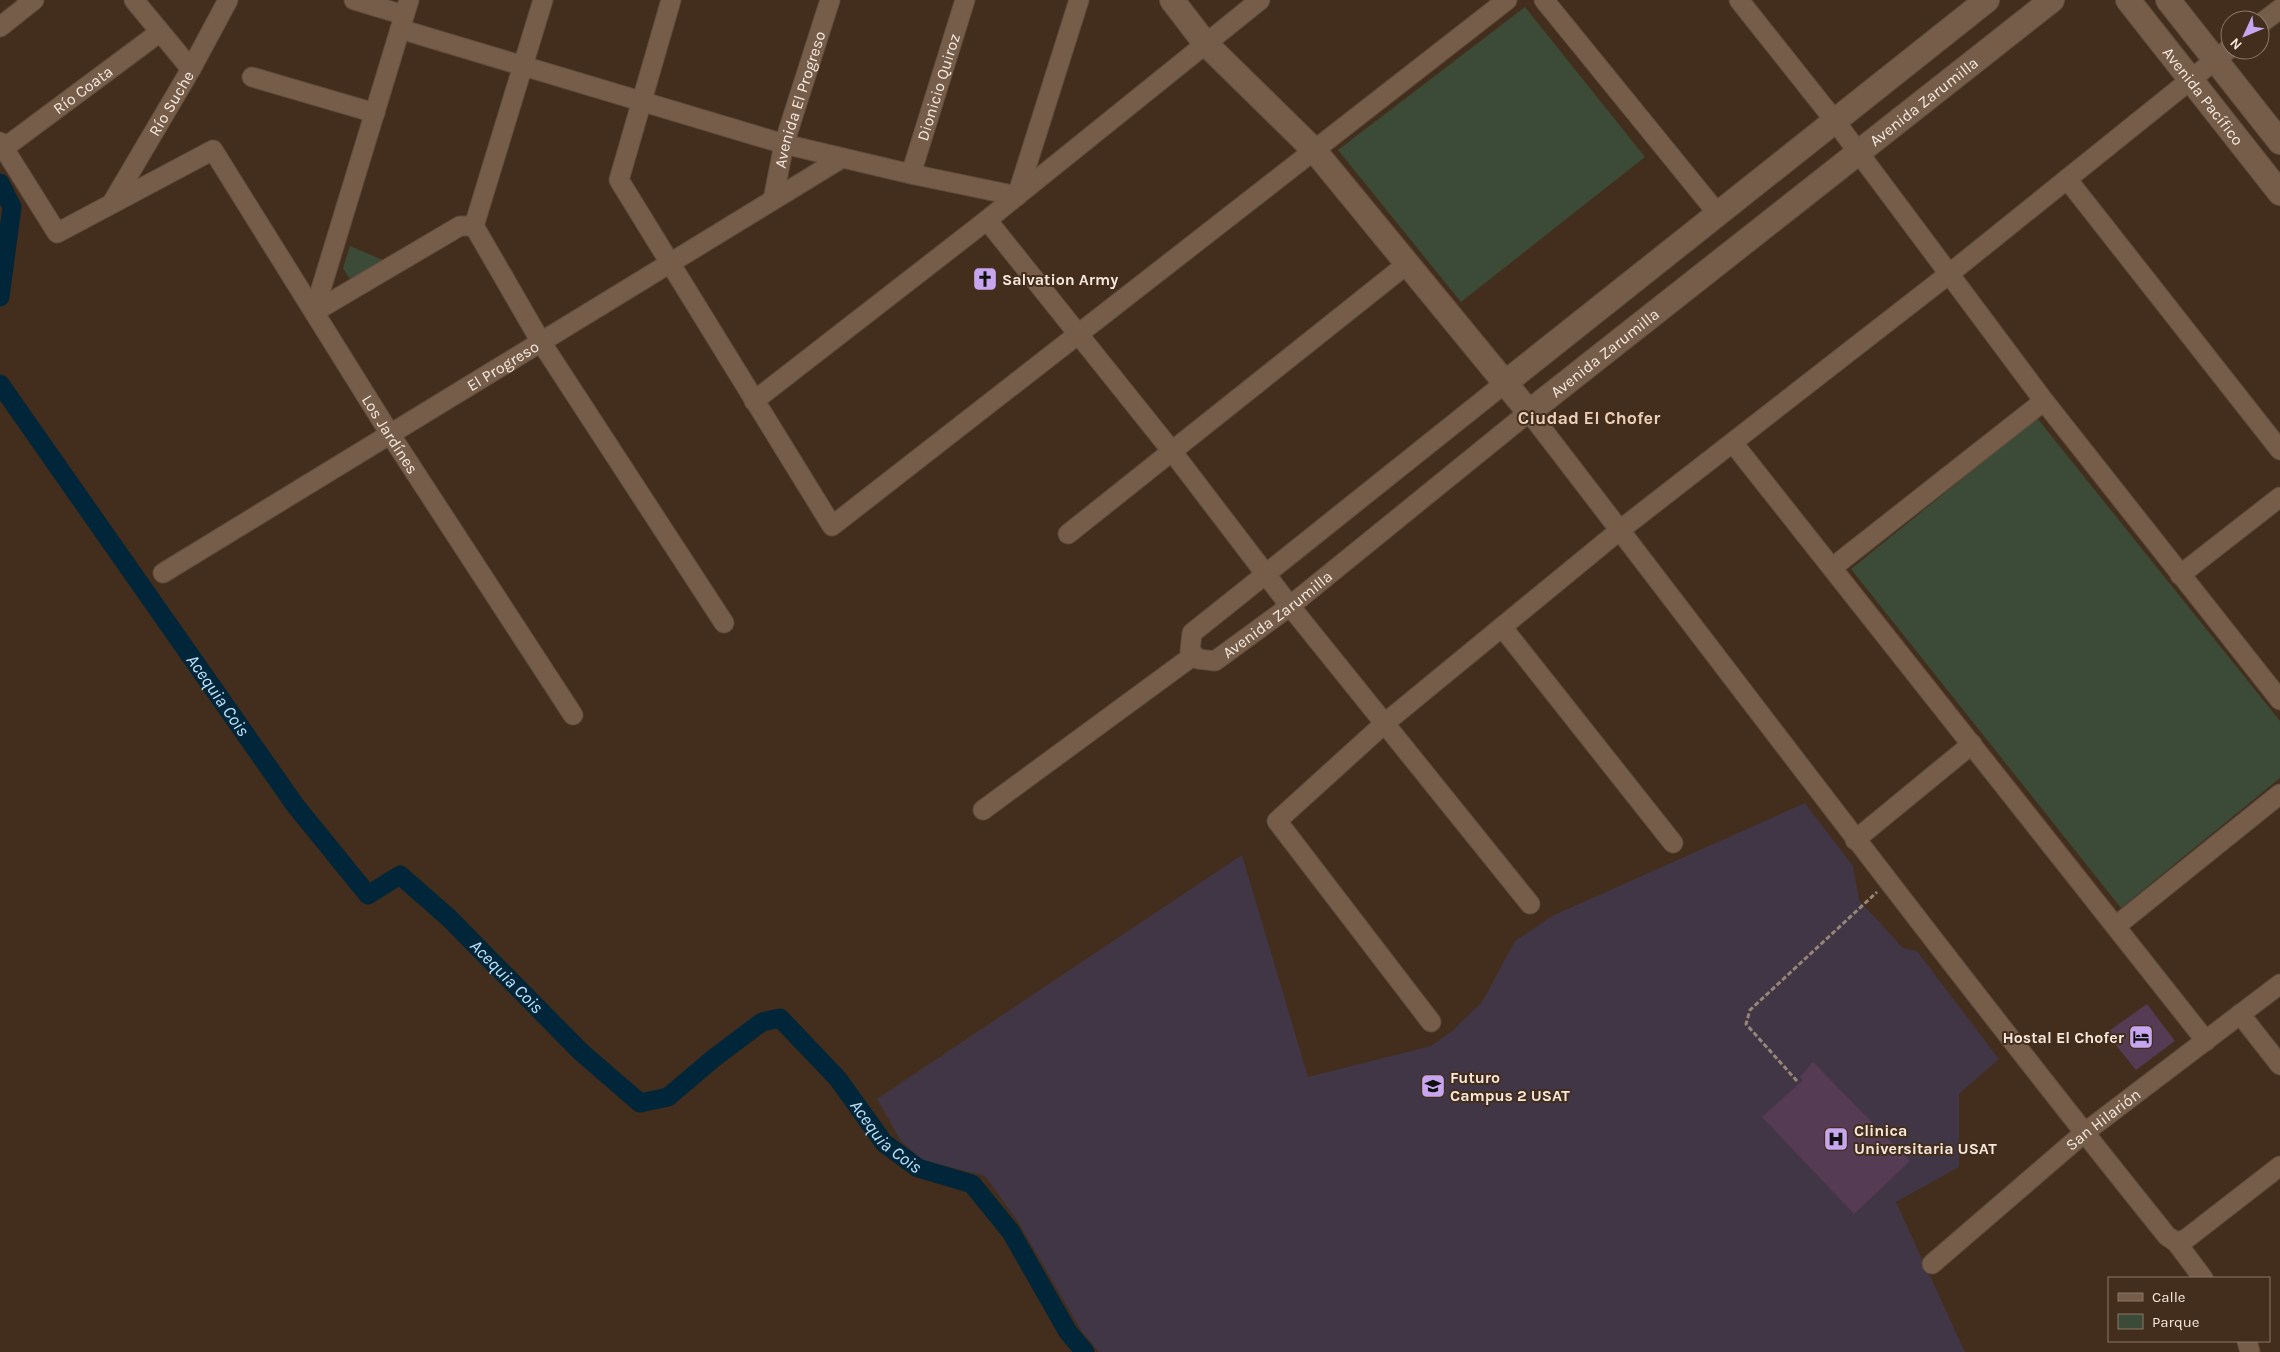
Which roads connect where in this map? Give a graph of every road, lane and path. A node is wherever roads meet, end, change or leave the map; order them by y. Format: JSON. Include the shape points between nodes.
{"nodes":[{"id":1,"x":34,"y":0,"type":"edge"},
{"id":2,"x":134,"y":0,"type":"edge"},
{"id":3,"x":228,"y":0,"type":"edge"},
{"id":4,"x":354,"y":0,"type":"edge"},
{"id":5,"x":543,"y":0,"type":"edge"},
{"id":6,"x":671,"y":0,"type":"edge"},
{"id":7,"x":830,"y":0,"type":"edge"},
{"id":8,"x":965,"y":0,"type":"edge"},
{"id":9,"x":1079,"y":0,"type":"edge"},
{"id":10,"x":1172,"y":0,"type":"edge"},
{"id":11,"x":1260,"y":0,"type":"edge"},
{"id":12,"x":1507,"y":0,"type":"edge"},
{"id":13,"x":1544,"y":0,"type":"edge"},
{"id":14,"x":1987,"y":0,"type":"edge"},
{"id":15,"x":2052,"y":0,"type":"edge"},
{"id":16,"x":2128,"y":0,"type":"edge"},
{"id":17,"x":2168,"y":0,"type":"edge"},
{"id":18,"x":1742,"y":1,"type":"edge"},
{"id":19,"x":404,"y":15,"type":"edge"},
{"id":20,"x":0,"y":27,"type":"edge"},
{"id":21,"x":160,"y":32,"type":"junction"},
{"id":22,"x":1205,"y":43,"type":"junction"},
{"id":23,"x":2220,"y":52,"type":"edge"},
{"id":24,"x":2220,"y":56,"type":"edge"},
{"id":25,"x":2226,"y":60,"type":"edge"},
{"id":26,"x":523,"y":65,"type":"junction"},
{"id":27,"x":191,"y":69,"type":"junction"},
{"id":28,"x":252,"y":77,"type":"dead end"},
{"id":29,"x":2190,"y":80,"type":"junction"},
{"id":30,"x":642,"y":101,"type":"junction"},
{"id":31,"x":375,"y":113,"type":"junction"},
{"id":32,"x":1835,"y":121,"type":"junction"},
{"id":33,"x":2280,"y":142,"type":"edge"},
{"id":34,"x":784,"y":144,"type":"junction"},
{"id":35,"x":2,"y":145,"type":"edge"},
{"id":36,"x":1314,"y":150,"type":"junction"},
{"id":37,"x":1859,"y":154,"type":"junction"},
{"id":38,"x":842,"y":158,"type":"junction"},
{"id":39,"x":911,"y":174,"type":"junction"},
{"id":40,"x":2067,"y":179,"type":"junction"},
{"id":41,"x":2280,"y":193,"type":"edge"},
{"id":42,"x":1017,"y":196,"type":"junction"},
{"id":43,"x":773,"y":200,"type":"junction"},
{"id":44,"x":112,"y":203,"type":"junction"},
{"id":45,"x":1718,"y":214,"type":"junction"},
{"id":46,"x":987,"y":220,"type":"junction"},
{"id":47,"x":474,"y":226,"type":"junction"},
{"id":48,"x":670,"y":263,"type":"junction"},
{"id":49,"x":1407,"y":264,"type":"junction"},
{"id":50,"x":1949,"y":274,"type":"junction"},
{"id":51,"x":314,"y":312,"type":"junction"},
{"id":52,"x":1079,"y":334,"type":"junction"},
{"id":53,"x":542,"y":342,"type":"junction"},
{"id":54,"x":1505,"y":383,"type":"junction"},
{"id":55,"x":754,"y":401,"type":"junction"},
{"id":56,"x":2044,"y":401,"type":"junction"},
{"id":57,"x":1529,"y":412,"type":"junction"},
{"id":58,"x":390,"y":434,"type":"junction"},
{"id":59,"x":1733,"y":443,"type":"junction"},
{"id":60,"x":1171,"y":450,"type":"junction"},
{"id":61,"x":2280,"y":450,"type":"edge"},
{"id":62,"x":2280,"y":498,"type":"edge"},
{"id":63,"x":1620,"y":530,"type":"junction"},
{"id":64,"x":1068,"y":534,"type":"dead end"},
{"id":65,"x":1833,"y":567,"type":"junction"},
{"id":66,"x":163,"y":573,"type":"dead end"},
{"id":67,"x":1265,"y":573,"type":"junction"},
{"id":68,"x":2180,"y":574,"type":"junction"},
{"id":69,"x":1290,"y":606,"type":"junction"},
{"id":70,"x":724,"y":623,"type":"dead end"},
{"id":71,"x":1502,"y":627,"type":"junction"},
{"id":72,"x":1194,"y":655,"type":"junction"},
{"id":73,"x":2280,"y":700,"type":"edge"},
{"id":74,"x":573,"y":715,"type":"dead end"},
{"id":75,"x":1385,"y":723,"type":"junction"},
{"id":76,"x":1972,"y":744,"type":"junction"},
{"id":77,"x":2280,"y":794,"type":"edge"},
{"id":78,"x":983,"y":810,"type":"dead end"},
{"id":79,"x":1855,"y":840,"type":"junction"},
{"id":80,"x":1673,"y":843,"type":"dead end"},
{"id":81,"x":1888,"y":881,"type":"junction"},
{"id":82,"x":1530,"y":904,"type":"dead end"},
{"id":83,"x":2116,"y":926,"type":"junction"},
{"id":84,"x":2280,"y":984,"type":"edge"},
{"id":85,"x":2240,"y":1014,"type":"junction"},
{"id":86,"x":1431,"y":1022,"type":"dead end"},
{"id":87,"x":2206,"y":1040,"type":"junction"},
{"id":88,"x":2280,"y":1065,"type":"edge"},
{"id":89,"x":1797,"y":1082,"type":"dead end"},
{"id":90,"x":2084,"y":1133,"type":"junction"},
{"id":91,"x":2280,"y":1166,"type":"edge"},
{"id":92,"x":2176,"y":1242,"type":"junction"},
{"id":93,"x":1932,"y":1264,"type":"dead end"},
{"id":94,"x":2202,"y":1277,"type":"edge"}],
"edges":[{"from":1,"to":20,"type":"street"},
{"from":2,"to":21,"type":"street"},
{"from":3,"to":27,"type":"street","name":"Río Suche"},
{"from":4,"to":19,"type":"street"},
{"from":5,"to":26,"type":"street"},
{"from":6,"to":30,"type":"street"},
{"from":7,"to":34,"type":"street","name":"Avenida El Progreso"},
{"from":8,"to":39,"type":"street","name":"Dionicio Quiroz"},
{"from":9,"to":42,"type":"street"},
{"from":10,"to":22,"type":"street"},
{"from":11,"to":22,"type":"street"},
{"from":12,"to":36,"type":"street"},
{"from":13,"to":45,"type":"street"},
{"from":14,"to":32,"type":"street"},
{"from":15,"to":37,"type":"street","name":"Avenida Zarumilla"},
{"from":16,"to":29,"type":"street","name":"Avenida Pacífico"},
{"from":17,"to":23,"type":"street","name":"Avenida Pacífico"},
{"from":18,"to":32,"type":"street"},
{"from":19,"to":26,"type":"street"},
{"from":19,"to":31,"type":"street"},
{"from":21,"to":27,"type":"street"},
{"from":21,"to":35,"type":"street","name":"Río Coata"},
{"from":22,"to":36,"type":"street"},
{"from":22,"to":42,"type":"street"},
{"from":24,"to":29,"type":"street"},
{"from":25,"to":33,"type":"street","name":"Avenida Pacífico"},
{"from":26,"to":30,"type":"street"},
{"from":26,"to":47,"type":"street"},
{"from":27,"to":44,"type":"street","name":"Río Suche"},
{"from":28,"to":31,"type":"street"},
{"from":29,"to":40,"type":"street"},
{"from":29,"to":41,"type":"street","name":"Avenida Pacífico"},
{"from":30,"to":34,"type":"street"},
{"from":30,"to":48,"type":"street","via":[[618,180]]},
{"from":31,"to":51,"type":"street"},
{"from":32,"to":37,"type":"street"},
{"from":32,"to":45,"type":"street"},
{"from":34,"to":38,"type":"street"},
{"from":34,"to":43,"type":"street","name":"Avenida El Progreso"},
{"from":35,"to":44,"type":"street","via":[[57,233]]},
{"from":36,"to":49,"type":"street"},
{"from":36,"to":52,"type":"street"},
{"from":37,"to":50,"type":"street"},
{"from":37,"to":57,"type":"street","name":"Avenida Zarumilla"},
{"from":38,"to":39,"type":"street"},
{"from":38,"to":43,"type":"street","name":"El Progreso"},
{"from":39,"to":42,"type":"street"},
{"from":40,"to":50,"type":"street"},
{"from":40,"to":61,"type":"street"},
{"from":42,"to":46,"type":"street"},
{"from":43,"to":48,"type":"street","name":"El Progreso"},
{"from":44,"to":51,"type":"street","name":"Los Jardínes","via":[[213,150]]},
{"from":45,"to":54,"type":"street"},
{"from":46,"to":52,"type":"street"},
{"from":46,"to":55,"type":"street"},
{"from":47,"to":51,"type":"street","via":[[460,226]]},
{"from":47,"to":53,"type":"street"},
{"from":48,"to":53,"type":"street","name":"El Progreso"},
{"from":48,"to":55,"type":"street"},
{"from":49,"to":54,"type":"street"},
{"from":49,"to":60,"type":"street"},
{"from":50,"to":56,"type":"street"},
{"from":50,"to":59,"type":"street"},
{"from":51,"to":58,"type":"street","name":"Los Jardínes"},
{"from":52,"to":55,"type":"street","via":[[832,526]]},
{"from":52,"to":60,"type":"street"},
{"from":53,"to":58,"type":"street","name":"El Progreso"},
{"from":53,"to":70,"type":"street"},
{"from":54,"to":57,"type":"street"},
{"from":54,"to":67,"type":"street"},
{"from":56,"to":65,"type":"street"},
{"from":56,"to":68,"type":"street"},
{"from":57,"to":63,"type":"street"},
{"from":57,"to":69,"type":"street","name":"Avenida Zarumilla"},
{"from":58,"to":66,"type":"street","name":"El Progreso"},
{"from":58,"to":74,"type":"street","name":"Los Jardínes"},
{"from":59,"to":63,"type":"street"},
{"from":59,"to":65,"type":"street"},
{"from":60,"to":64,"type":"street"},
{"from":60,"to":67,"type":"street"},
{"from":62,"to":68,"type":"street"},
{"from":63,"to":71,"type":"street"},
{"from":63,"to":79,"type":"street"},
{"from":65,"to":76,"type":"street"},
{"from":67,"to":69,"type":"street"},
{"from":67,"to":72,"type":"street","via":[[1192,633],[1190,651]]},
{"from":68,"to":73,"type":"street"},
{"from":69,"to":72,"type":"street","name":"Avenida Zarumilla","via":[[1215,661],[1198,659]]},
{"from":69,"to":75,"type":"street"},
{"from":71,"to":75,"type":"street"},
{"from":71,"to":80,"type":"street"},
{"from":72,"to":78,"type":"street"},
{"from":75,"to":82,"type":"street"},
{"from":75,"to":86,"type":"street","via":[[1277,821]]},
{"from":76,"to":79,"type":"street"},
{"from":76,"to":83,"type":"street"},
{"from":77,"to":83,"type":"street"},
{"from":79,"to":81,"type":"street"},
{"from":81,"to":89,"type":"path","via":[[1750,1010],[1746,1024]]},
{"from":81,"to":90,"type":"street"},
{"from":83,"to":87,"type":"street"},
{"from":84,"to":85,"type":"street","name":"San Hilarión"},
{"from":85,"to":87,"type":"street","name":"San Hilarión"},
{"from":85,"to":88,"type":"street"},
{"from":87,"to":90,"type":"street","name":"San Hilarión"},
{"from":90,"to":92,"type":"street","via":[[2167,1236]]},
{"from":90,"to":93,"type":"street","name":"San Hilarión"},
{"from":91,"to":92,"type":"street","via":[[2186,1239]]},
{"from":92,"to":94,"type":"street"}]}
